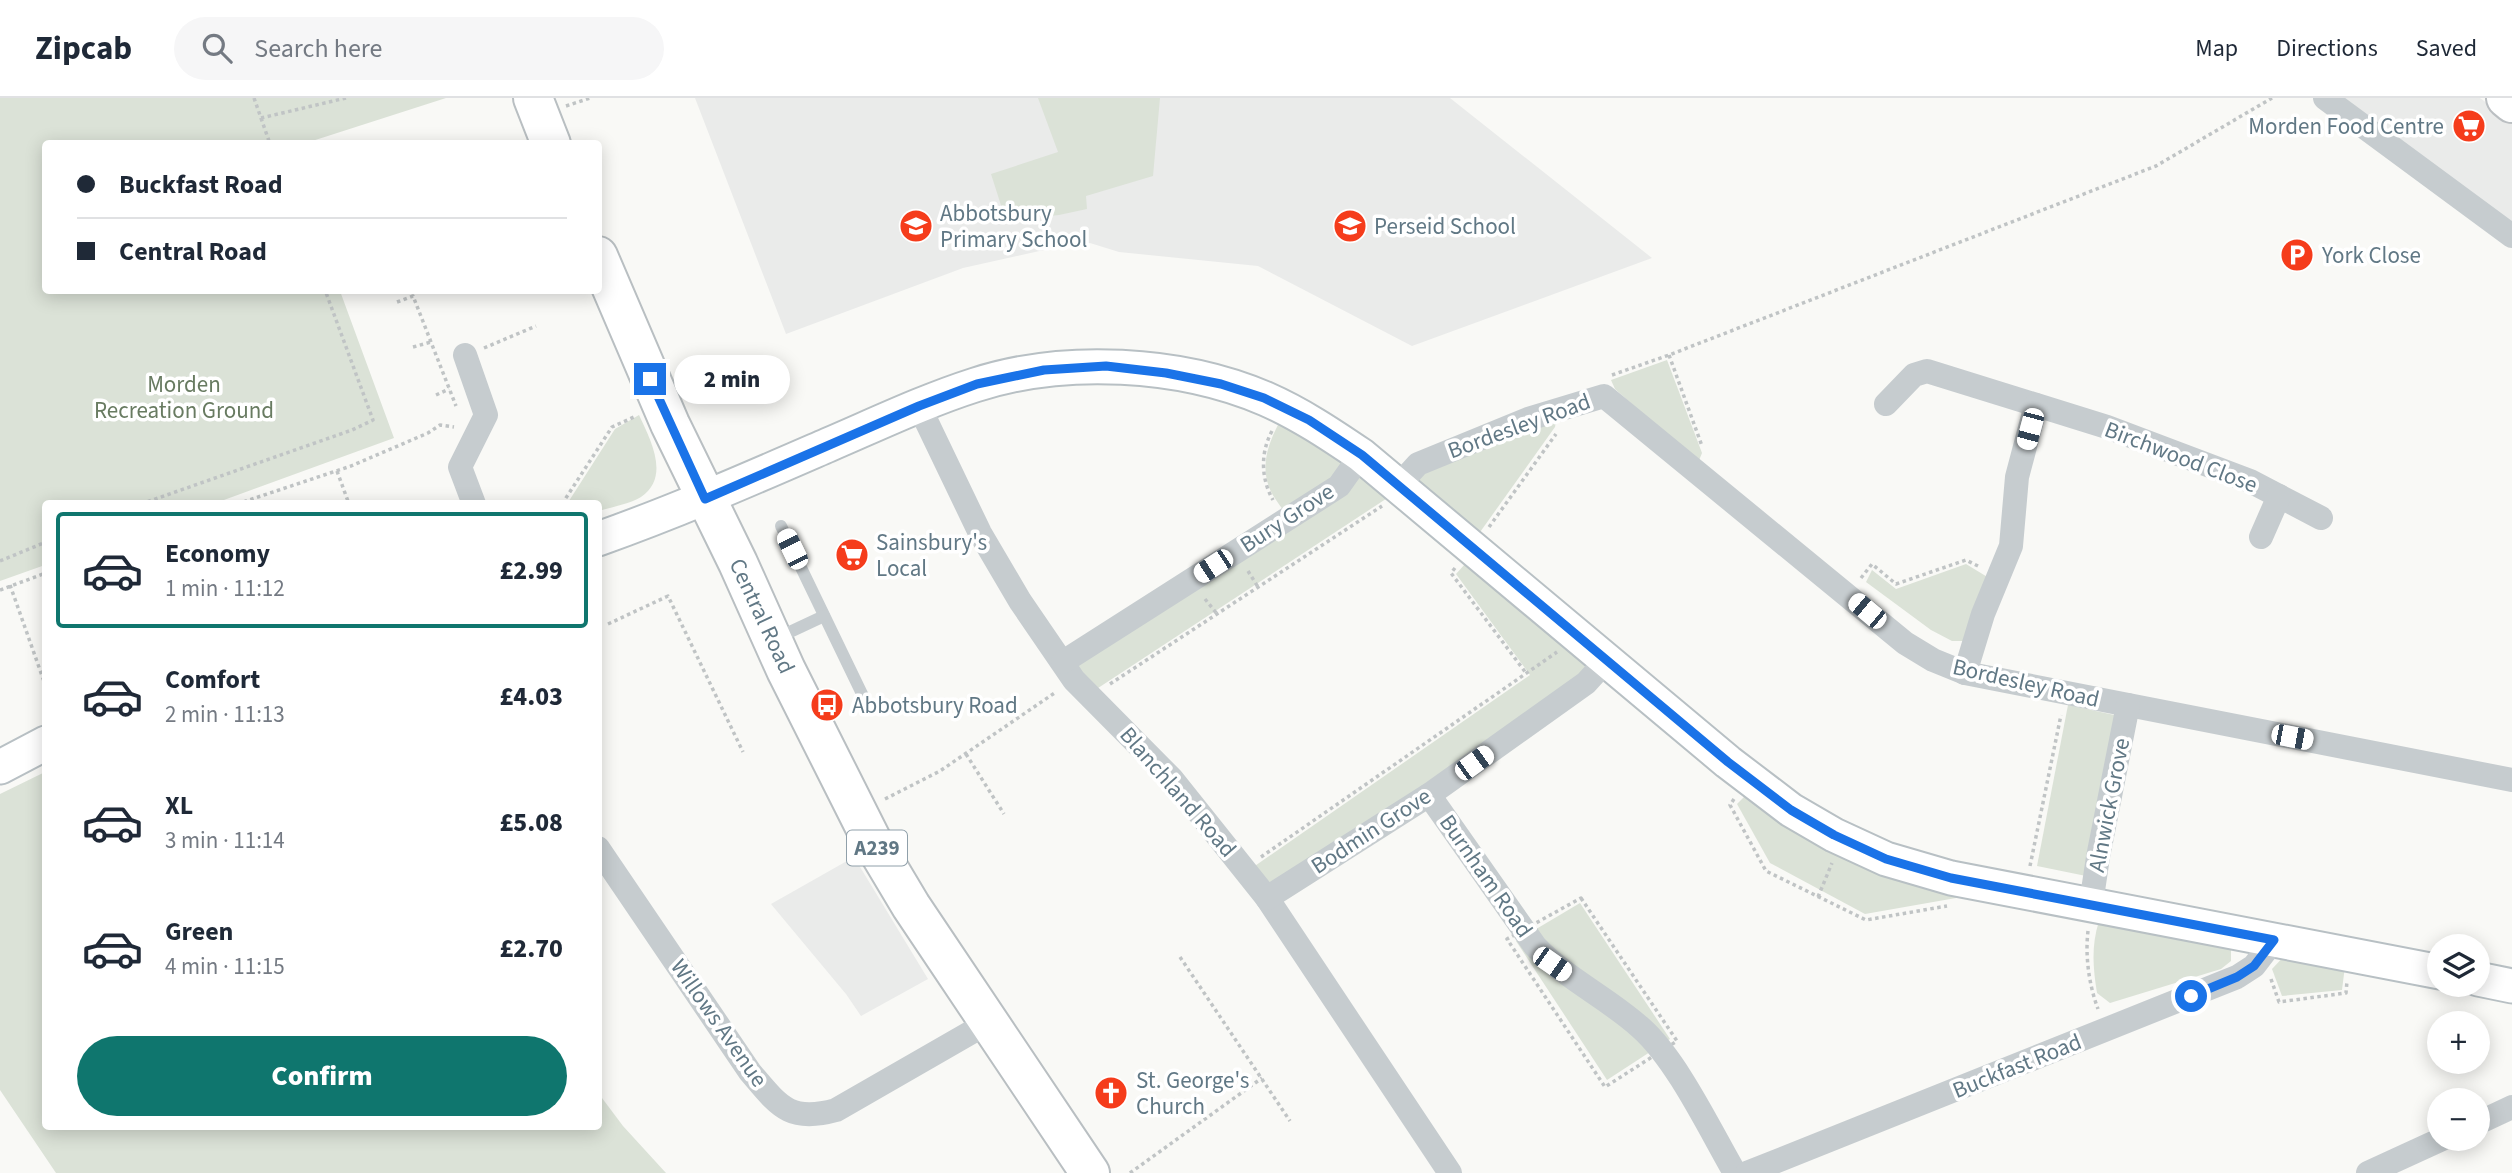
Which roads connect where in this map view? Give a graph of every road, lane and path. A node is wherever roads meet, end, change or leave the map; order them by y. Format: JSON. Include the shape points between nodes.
{"nodes":[{"id":1,"x":254,"y":98,"type":"edge"},
{"id":2,"x":346,"y":98,"type":"edge"},
{"id":3,"x":533,"y":98,"type":"edge"},
{"id":4,"x":2272,"y":98,"type":"edge"},
{"id":5,"x":2325,"y":98,"type":"edge"},
{"id":6,"x":2506,"y":98,"type":"edge"},
{"id":7,"x":2512,"y":103,"type":"edge"},
{"id":8,"x":261,"y":118,"type":"junction"},
{"id":9,"x":269,"y":140,"type":"edge"},
{"id":10,"x":549,"y":140,"type":"edge"},
{"id":11,"x":2512,"y":236,"type":"edge"},
{"id":12,"x":602,"y":265,"type":"edge"},
{"id":13,"x":326,"y":294,"type":"edge"},
{"id":14,"x":397,"y":302,"type":"dead end"},
{"id":15,"x":431,"y":342,"type":"junction"},
{"id":16,"x":413,"y":347,"type":"dead end"},
{"id":17,"x":465,"y":355,"type":"dead end"},
{"id":18,"x":1669,"y":355,"type":"junction"},
{"id":19,"x":449,"y":389,"type":"junction"},
{"id":20,"x":436,"y":394,"type":"dead end"},
{"id":21,"x":1595,"y":397,"type":"junction"},
{"id":22,"x":661,"y":404,"type":"junction"},
{"id":23,"x":1886,"y":404,"type":"dead end"},
{"id":24,"x":2036,"y":405,"type":"junction"},
{"id":25,"x":919,"y":406,"type":"junction"},
{"id":26,"x":1284,"y":408,"type":"junction"},
{"id":27,"x":468,"y":436,"type":"junction"},
{"id":28,"x":1362,"y":455,"type":"junction"},
{"id":29,"x":337,"y":471,"type":"junction"},
{"id":30,"x":1698,"y":474,"type":"junction"},
{"id":31,"x":1401,"y":489,"type":"junction"},
{"id":32,"x":2279,"y":496,"type":"junction"},
{"id":33,"x":705,"y":499,"type":"junction"},
{"id":34,"x":152,"y":500,"type":"edge"},
{"id":35,"x":249,"y":500,"type":"edge"},
{"id":36,"x":348,"y":500,"type":"edge"},
{"id":37,"x":472,"y":500,"type":"edge"},
{"id":38,"x":565,"y":500,"type":"edge"},
{"id":39,"x":2321,"y":518,"type":"dead end"},
{"id":40,"x":1287,"y":519,"type":"junction"},
{"id":41,"x":781,"y":526,"type":"dead end"},
{"id":42,"x":2261,"y":537,"type":"dead end"},
{"id":43,"x":602,"y":538,"type":"edge"},
{"id":44,"x":42,"y":544,"type":"edge"},
{"id":45,"x":0,"y":561,"type":"edge"},
{"id":46,"x":42,"y":574,"type":"edge"},
{"id":47,"x":1998,"y":578,"type":"junction"},
{"id":48,"x":10,"y":585,"type":"junction"},
{"id":49,"x":0,"y":590,"type":"edge"},
{"id":50,"x":1847,"y":594,"type":"junction"},
{"id":51,"x":824,"y":616,"type":"junction"},
{"id":52,"x":608,"y":624,"type":"dead end"},
{"id":53,"x":1578,"y":637,"type":"junction"},
{"id":54,"x":772,"y":640,"type":"junction"},
{"id":55,"x":1606,"y":661,"type":"junction"},
{"id":56,"x":1965,"y":673,"type":"junction"},
{"id":57,"x":42,"y":676,"type":"edge"},
{"id":58,"x":1076,"y":680,"type":"junction"},
{"id":59,"x":2065,"y":693,"type":"junction"},
{"id":60,"x":864,"y":698,"type":"dead end"},
{"id":61,"x":2127,"y":705,"type":"junction"},
{"id":62,"x":42,"y":745,"type":"edge"},
{"id":63,"x":743,"y":751,"type":"dead end"},
{"id":64,"x":967,"y":754,"type":"junction"},
{"id":65,"x":0,"y":767,"type":"edge"},
{"id":66,"x":1748,"y":777,"type":"junction"},
{"id":67,"x":2512,"y":780,"type":"edge"},
{"id":68,"x":1429,"y":795,"type":"junction"},
{"id":69,"x":859,"y":813,"type":"junction"},
{"id":70,"x":1004,"y":814,"type":"dead end"},
{"id":71,"x":1843,"y":839,"type":"junction"},
{"id":72,"x":602,"y":854,"type":"edge"},
{"id":73,"x":1244,"y":868,"type":"junction"},
{"id":74,"x":1966,"y":881,"type":"junction"},
{"id":75,"x":2025,"y":892,"type":"junction"},
{"id":76,"x":1818,"y":897,"type":"junction"},
{"id":77,"x":1267,"y":898,"type":"junction"},
{"id":78,"x":2091,"y":904,"type":"junction"},
{"id":79,"x":2268,"y":948,"type":"junction"},
{"id":80,"x":2350,"y":955,"type":"junction"},
{"id":81,"x":1181,"y":957,"type":"dead end"},
{"id":82,"x":2427,"y":970,"type":"edge"},
{"id":83,"x":2490,"y":981,"type":"edge"},
{"id":84,"x":2512,"y":986,"type":"edge"},
{"id":85,"x":989,"y":1022,"type":"junction"},
{"id":86,"x":2107,"y":1030,"type":"junction"},
{"id":87,"x":1262,"y":1078,"type":"junction"},
{"id":88,"x":2512,"y":1107,"type":"edge"},
{"id":89,"x":2490,"y":1117,"type":"edge"},
{"id":90,"x":1290,"y":1121,"type":"dead end"},
{"id":91,"x":2427,"y":1146,"type":"edge"},
{"id":92,"x":1090,"y":1173,"type":"edge"},
{"id":93,"x":1130,"y":1173,"type":"edge"},
{"id":94,"x":1450,"y":1173,"type":"edge"},
{"id":95,"x":1735,"y":1173,"type":"edge"},
{"id":96,"x":1747,"y":1173,"type":"edge"},
{"id":97,"x":2368,"y":1173,"type":"edge"}],
"edges":[{"from":1,"to":8,"type":"path"},
{"from":2,"to":8,"type":"path"},
{"from":3,"to":10,"type":"main road"},
{"from":4,"to":18,"type":"path","via":[[2157,166]]},
{"from":5,"to":11,"type":"street"},
{"from":6,"to":7,"type":"main road"},
{"from":8,"to":9,"type":"path"},
{"from":12,"to":22,"type":"main road","name":"Central Road","number":"A239"},
{"from":13,"to":34,"type":"path","via":[[373,421]]},
{"from":14,"to":15,"type":"path","via":[[413,296]]},
{"from":15,"to":16,"type":"path"},
{"from":15,"to":19,"type":"path"},
{"from":17,"to":27,"type":"street","via":[[486,415]]},
{"from":18,"to":21,"type":"path","via":[[1591,382]]},
{"from":18,"to":30,"type":"path","via":[[1705,454]]},
{"from":19,"to":20,"type":"path"},
{"from":19,"to":27,"type":"path"},
{"from":21,"to":30,"type":"street","name":"Bordesley Road","via":[[1610,399]]},
{"from":21,"to":31,"type":"street","name":"Bordesley Road","via":[[1418,464]]},
{"from":22,"to":33,"type":"main road","name":"Central Road","number":"A239"},
{"from":22,"to":38,"type":"path","via":[[612,427]]},
{"from":23,"to":24,"type":"street","name":"Birchwood Close","via":[[1914,374],[1927,371]]},
{"from":24,"to":32,"type":"street","name":"Birchwood Close","via":[[2107,427]]},
{"from":24,"to":47,"type":"street","via":[[2017,477],[2011,546]]},
{"from":25,"to":26,"type":"street","via":[[977,384],[1044,370],[1106,366],[1221,384]]},
{"from":25,"to":33,"type":"street"},
{"from":25,"to":58,"type":"street","name":"Blanchland Road","via":[[980,533],[1020,601]]},
{"from":26,"to":28,"type":"street"},
{"from":26,"to":40,"type":"path","via":[[1262,459],[1266,488]]},
{"from":27,"to":29,"type":"path","via":[[440,425]]},
{"from":27,"to":37,"type":"street","via":[[460,467]]},
{"from":28,"to":31,"type":"street"},
{"from":28,"to":40,"type":"street","name":"Bury Grove","via":[[1339,486]]},
{"from":29,"to":35,"type":"path"},
{"from":29,"to":36,"type":"path"},
{"from":30,"to":50,"type":"street","name":"Bordesley Road"},
{"from":31,"to":53,"type":"street"},
{"from":31,"to":58,"type":"path"},
{"from":32,"to":39,"type":"street","name":"Birchwood Close"},
{"from":32,"to":42,"type":"street"},
{"from":33,"to":43,"type":"street"},
{"from":33,"to":54,"type":"main road","name":"Central Road","number":"A239"},
{"from":40,"to":58,"type":"street","name":"Bury Grove"},
{"from":41,"to":51,"type":"lane"},
{"from":44,"to":45,"type":"path"},
{"from":46,"to":48,"type":"path"},
{"from":47,"to":50,"type":"path","via":[[1966,560],[1896,584],[1872,565]]},
{"from":47,"to":56,"type":"street"},
{"from":48,"to":49,"type":"path"},
{"from":48,"to":57,"type":"path"},
{"from":50,"to":56,"type":"street","name":"Bordesley Road","via":[[1905,643]]},
{"from":51,"to":54,"type":"lane"},
{"from":51,"to":60,"type":"lane"},
{"from":52,"to":63,"type":"path","via":[[668,596]]},
{"from":53,"to":55,"type":"street"},
{"from":53,"to":73,"type":"path"},
{"from":54,"to":69,"type":"main road","name":"Central Road","number":"A239"},
{"from":55,"to":66,"type":"street"},
{"from":55,"to":68,"type":"street","name":"Bodmin Grove","via":[[1586,683]]},
{"from":56,"to":59,"type":"street","name":"Bordesley Road"},
{"from":58,"to":64,"type":"path"},
{"from":58,"to":73,"type":"street","name":"Blanchland Road","via":[[1172,779]]},
{"from":59,"to":61,"type":"street","name":"Bordesley Road"},
{"from":59,"to":75,"type":"path"},
{"from":61,"to":67,"type":"street","name":"Bordesley Road"},
{"from":61,"to":78,"type":"street","name":"Alnwick Grove"},
{"from":62,"to":65,"type":"street"},
{"from":64,"to":69,"type":"path"},
{"from":64,"to":70,"type":"path"},
{"from":66,"to":71,"type":"street","via":[[1791,810]]},
{"from":66,"to":76,"type":"path","via":[[1730,805],[1766,871]]},
{"from":68,"to":77,"type":"street","name":"Bodmin Grove"},
{"from":68,"to":95,"type":"street","name":"Burnham Road","via":[[1535,946],[1552,964],[1620,1010],[1668,1058]]},
{"from":69,"to":85,"type":"main road","name":"Central Road","number":"A239","via":[[911,906]]},
{"from":71,"to":74,"type":"street","via":[[1886,859]]},
{"from":71,"to":76,"type":"path"},
{"from":72,"to":85,"type":"street","name":"Willows Avenue","via":[[750,1072],[776,1102],[792,1112],[815,1116],[836,1110]]},
{"from":73,"to":77,"type":"street","name":"Blanchland Road"},
{"from":74,"to":75,"type":"street"},
{"from":74,"to":76,"type":"path","via":[[1961,903],[1866,920]]},
{"from":75,"to":78,"type":"street"},
{"from":77,"to":94,"type":"street","name":"Blanchland Road"},
{"from":78,"to":79,"type":"street"},
{"from":78,"to":86,"type":"path","via":[[2088,966],[2093,996]]},
{"from":79,"to":80,"type":"street"},
{"from":79,"to":80,"type":"path","via":[[2279,1002],[2346,993]]},
{"from":79,"to":86,"type":"street","name":"Buckfast Road","via":[[2254,966],[2237,977]]},
{"from":80,"to":82,"type":"street"},
{"from":81,"to":87,"type":"path"},
{"from":83,"to":84,"type":"street"},
{"from":85,"to":92,"type":"main road","name":"Central Road","number":"A239"},
{"from":86,"to":96,"type":"street","name":"Buckfast Road"},
{"from":87,"to":90,"type":"path"},
{"from":87,"to":93,"type":"path"},
{"from":88,"to":89,"type":"street"},
{"from":91,"to":97,"type":"street"}]}
